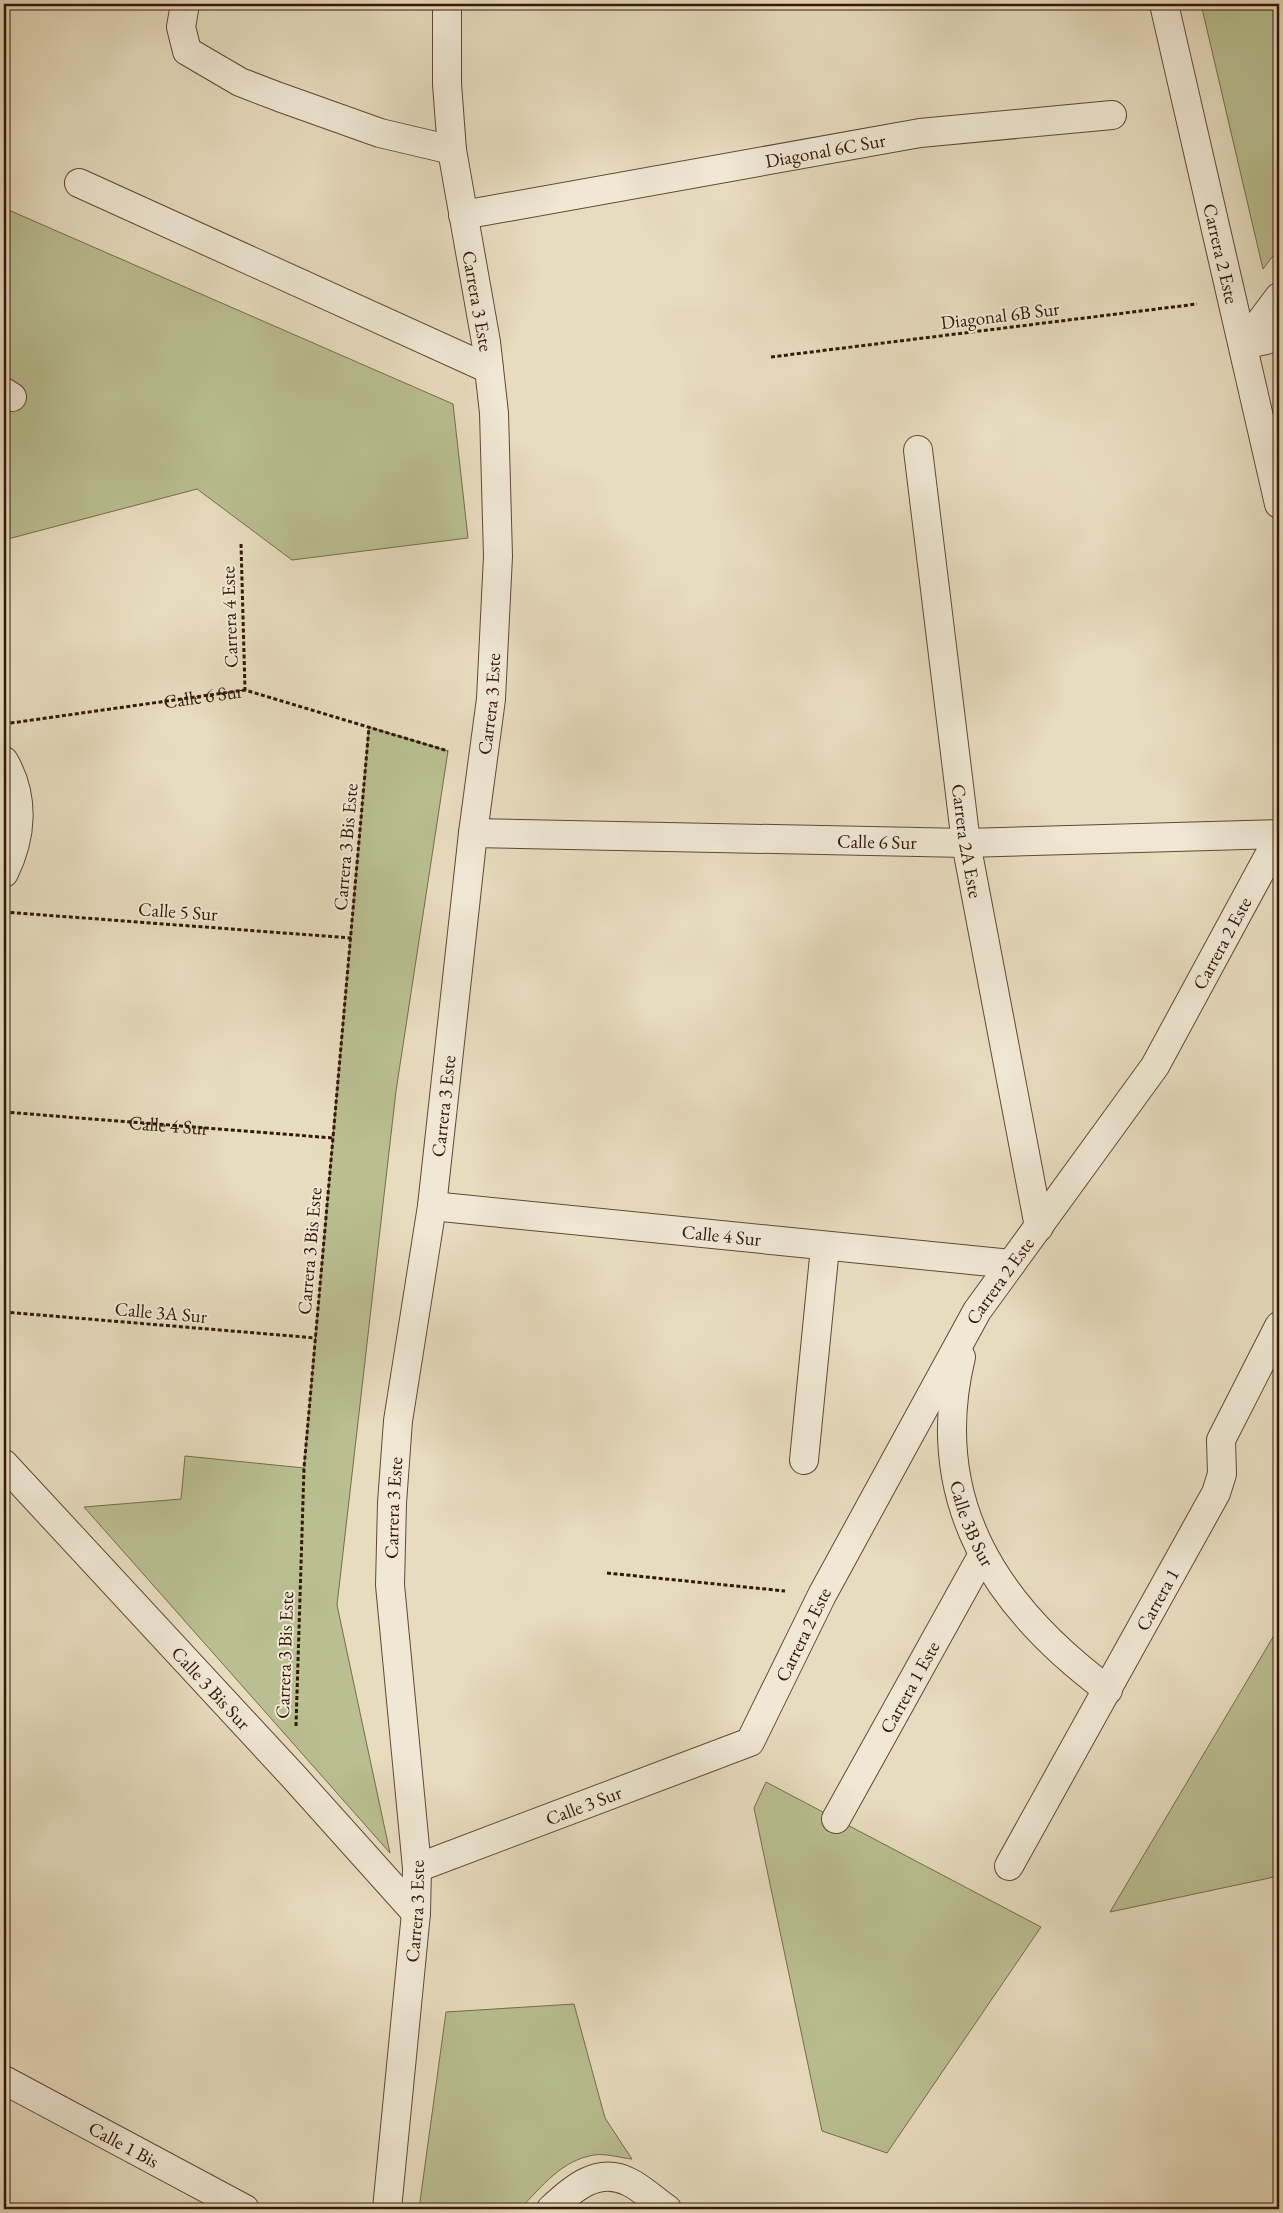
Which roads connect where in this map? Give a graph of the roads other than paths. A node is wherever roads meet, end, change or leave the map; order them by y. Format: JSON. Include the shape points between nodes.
{"nodes":[{"id":1,"x":185,"y":4,"type":"edge"},
{"id":2,"x":447,"y":4,"type":"edge"},
{"id":3,"x":1164,"y":4,"type":"edge"},
{"id":4,"x":1112,"y":115,"type":"dead end"},
{"id":5,"x":452,"y":150,"type":"junction"},
{"id":6,"x":79,"y":183,"type":"dead end"},
{"id":7,"x":463,"y":215,"type":"junction"},
{"id":8,"x":1279,"y":296,"type":"edge"},
{"id":9,"x":1279,"y":337,"type":"edge"},
{"id":10,"x":1243,"y":344,"type":"junction"},
{"id":11,"x":489,"y":369,"type":"junction"},
{"id":12,"x":918,"y":450,"type":"dead end"},
{"id":13,"x":1279,"y":504,"type":"edge"},
{"id":14,"x":9,"y":772,"type":"edge"},
{"id":15,"x":473,"y":833,"type":"junction"},
{"id":16,"x":1279,"y":835,"type":"edge"},
{"id":17,"x":966,"y":843,"type":"junction"},
{"id":18,"x":4,"y":873,"type":"edge"},
{"id":19,"x":432,"y":1206,"type":"junction"},
{"id":20,"x":1039,"y":1227,"type":"junction"},
{"id":21,"x":825,"y":1246,"type":"junction"},
{"id":22,"x":1011,"y":1264,"type":"junction"},
{"id":23,"x":977,"y":1311,"type":"junction"},
{"id":24,"x":1279,"y":1326,"type":"edge"},
{"id":25,"x":804,"y":1460,"type":"dead end"},
{"id":26,"x":4,"y":1464,"type":"edge"},
{"id":27,"x":983,"y":1554,"type":"junction"},
{"id":28,"x":1108,"y":1690,"type":"junction"},
{"id":29,"x":750,"y":1742,"type":"joint"},
{"id":30,"x":836,"y":1819,"type":"dead end"},
{"id":31,"x":1009,"y":1866,"type":"dead end"},
{"id":32,"x":417,"y":1868,"type":"junction"},
{"id":33,"x":416,"y":1913,"type":"junction"},
{"id":34,"x":4,"y":2080,"type":"edge"},
{"id":35,"x":245,"y":2209,"type":"edge"},
{"id":36,"x":387,"y":2209,"type":"edge"},
{"id":37,"x":551,"y":2209,"type":"edge"},
{"id":38,"x":667,"y":2209,"type":"edge"}],
"edges":[{"from":1,"to":5,"type":"street","via":[[181,27],[187,51],[240,82],[380,133]]},
{"from":2,"to":5,"type":"street","name":"Carrera 3 Este","via":[[447,84]]},
{"from":3,"to":10,"type":"street","name":"Carrera 2 Este"},
{"from":4,"to":7,"type":"street","name":"Diagonal 6C Sur","via":[[920,133]]},
{"from":5,"to":7,"type":"street","name":"Carrera 3 Este"},
{"from":6,"to":11,"type":"street"},
{"from":7,"to":11,"type":"street","name":"Carrera 3 Este"},
{"from":8,"to":10,"type":"street"},
{"from":9,"to":10,"type":"street"},
{"from":10,"to":13,"type":"street","name":"Carrera 2 Este"},
{"from":11,"to":15,"type":"street","name":"Carrera 3 Este","via":[[498,556],[491,698]]},
{"from":12,"to":17,"type":"street","name":"Carrera 2A Este"},
{"from":14,"to":18,"type":"street","via":[[20,821]]},
{"from":15,"to":17,"type":"street","name":"Calle 6 Sur"},
{"from":15,"to":19,"type":"street","name":"Carrera 3 Este"},
{"from":16,"to":17,"type":"street","name":"Calle 6 Sur"},
{"from":16,"to":20,"type":"street","name":"Carrera 2 Este","via":[[1155,1066]]},
{"from":17,"to":20,"type":"street","name":"Carrera 2A Este"},
{"from":19,"to":21,"type":"street","name":"Calle 4 Sur"},
{"from":19,"to":32,"type":"street","name":"Carrera 3 Este","via":[[398,1421],[390,1585]]},
{"from":20,"to":22,"type":"street","name":"Carrera 2 Este"},
{"from":21,"to":22,"type":"street","name":"Calle 4 Sur"},
{"from":21,"to":25,"type":"street"},
{"from":22,"to":23,"type":"street","name":"Carrera 2 Este"},
{"from":23,"to":27,"type":"street","name":"Calle 3B Sur","via":[[964,1343],[956,1377],[952,1445],[965,1513]]},
{"from":23,"to":29,"type":"street","name":"Carrera 2 Este","via":[[822,1595]]},
{"from":24,"to":28,"type":"street","name":"Carrera 1","via":[[1221,1440],[1222,1474],[1216,1493]]},
{"from":26,"to":33,"type":"street","name":"Calle 3 Bis Sur"},
{"from":27,"to":28,"type":"street","name":"Calle 3B Sur","via":[[1019,1608],[1044,1637],[1071,1663]]},
{"from":27,"to":30,"type":"street","name":"Carrera 1 Este"},
{"from":28,"to":31,"type":"street","name":"Carrera 1"},
{"from":29,"to":32,"type":"street","name":"Calle 3 Sur"},
{"from":32,"to":33,"type":"street","name":"Carrera 3 Este"},
{"from":33,"to":36,"type":"street","name":"Carrera 3 Este"},
{"from":34,"to":35,"type":"street","name":"Calle 1 Bis"},
{"from":37,"to":38,"type":"street","via":[[582,2183],[613,2177],[629,2181]]}]}
